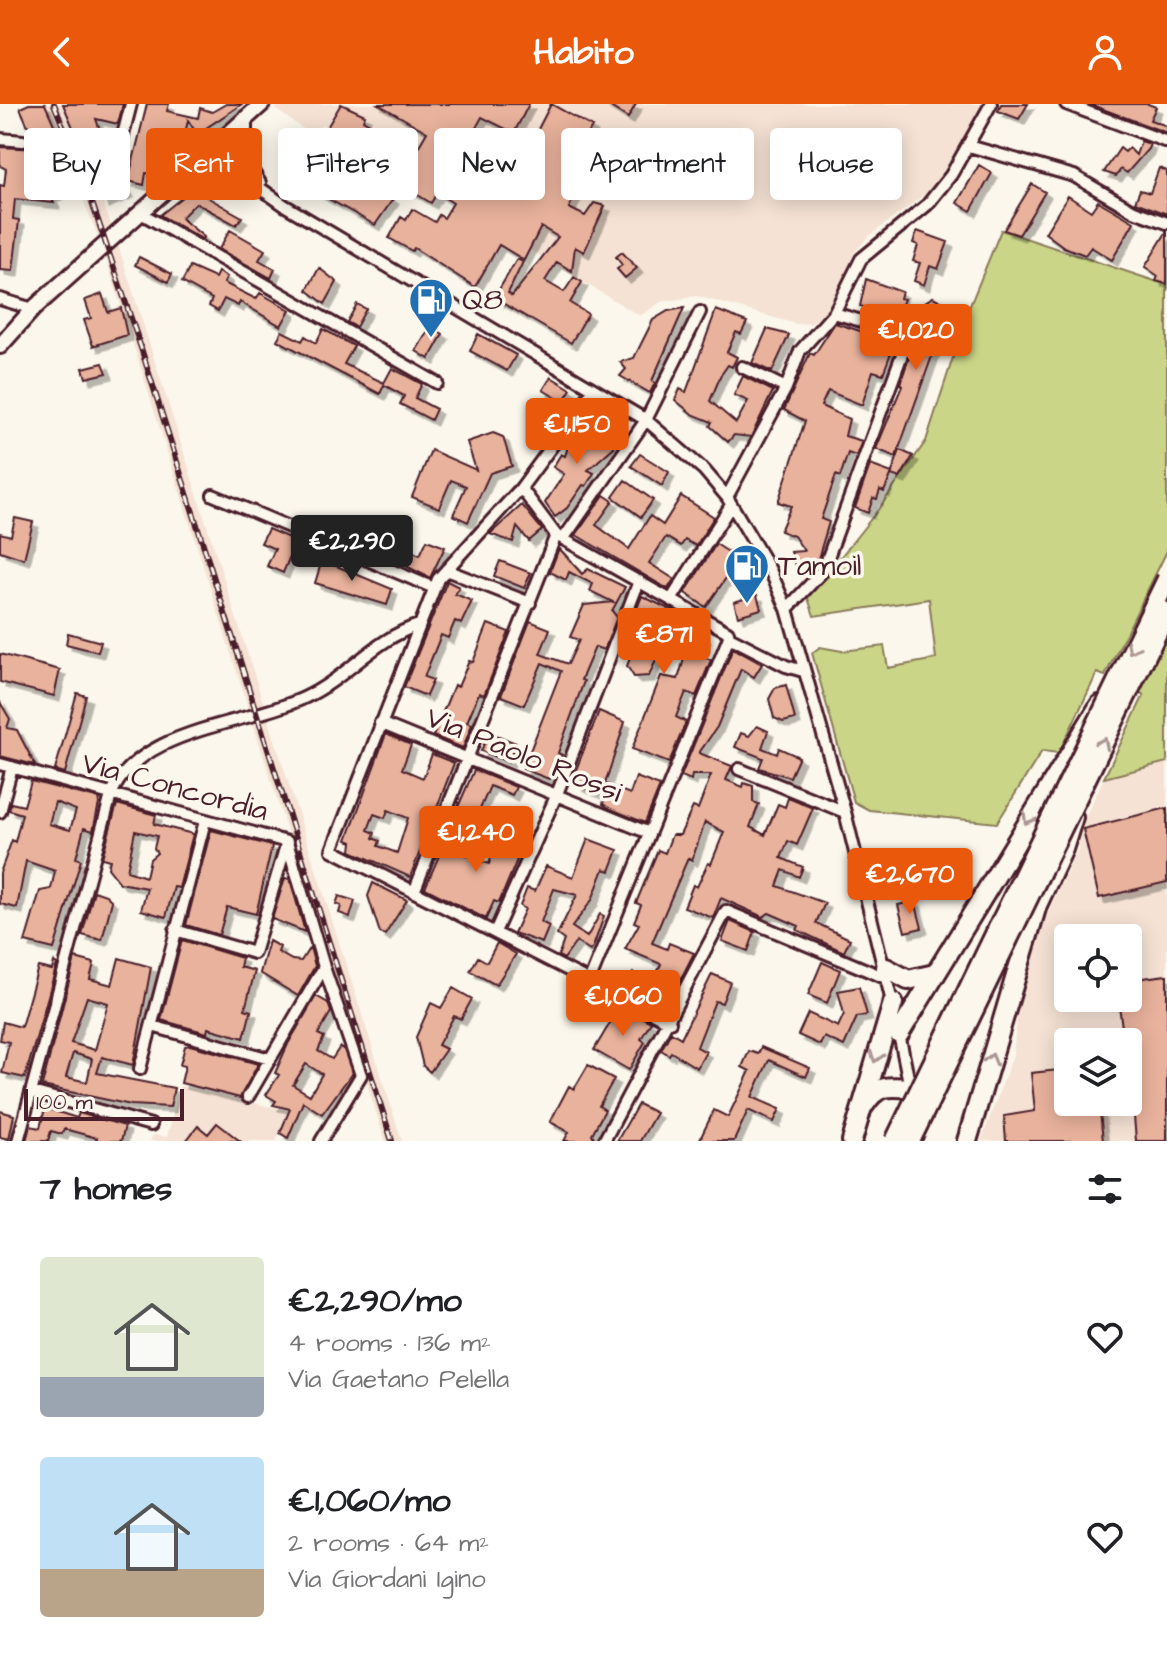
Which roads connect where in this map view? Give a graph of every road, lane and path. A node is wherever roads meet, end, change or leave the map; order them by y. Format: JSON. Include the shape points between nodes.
{"nodes":[{"id":1,"x":131,"y":104,"type":"edge"},
{"id":2,"x":262,"y":104,"type":"edge"},
{"id":3,"x":991,"y":104,"type":"edge"},
{"id":4,"x":1066,"y":104,"type":"edge"},
{"id":5,"x":246,"y":117,"type":"junction"},
{"id":6,"x":125,"y":128,"type":"edge"},
{"id":7,"x":234,"y":128,"type":"edge"},
{"id":8,"x":246,"y":128,"type":"edge"},
{"id":9,"x":0,"y":139,"type":"edge"},
{"id":10,"x":23,"y":141,"type":"dead end"},
{"id":11,"x":1167,"y":142,"type":"edge"},
{"id":12,"x":969,"y":146,"type":"junction"},
{"id":13,"x":263,"y":188,"type":"edge"},
{"id":14,"x":153,"y":200,"type":"edge"},
{"id":15,"x":139,"y":212,"type":"junction"},
{"id":16,"x":1167,"y":223,"type":"edge"},
{"id":17,"x":0,"y":299,"type":"edge"},
{"id":18,"x":33,"y":309,"type":"junction"},
{"id":19,"x":700,"y":312,"type":"dead end"},
{"id":20,"x":834,"y":313,"type":"junction"},
{"id":21,"x":0,"y":346,"type":"edge"},
{"id":22,"x":742,"y":367,"type":"dead end"},
{"id":23,"x":437,"y":383,"type":"dead end"},
{"id":24,"x":786,"y":388,"type":"junction"},
{"id":25,"x":594,"y":389,"type":"junction"},
{"id":26,"x":646,"y":420,"type":"junction"},
{"id":27,"x":521,"y":488,"type":"junction"},
{"id":28,"x":213,"y":495,"type":"dead end"},
{"id":29,"x":729,"y":501,"type":"junction"},
{"id":30,"x":560,"y":536,"type":"junction"},
{"id":31,"x":446,"y":570,"type":"junction"},
{"id":32,"x":1167,"y":579,"type":"edge"},
{"id":33,"x":639,"y":581,"type":"junction"},
{"id":34,"x":434,"y":588,"type":"junction"},
{"id":35,"x":671,"y":600,"type":"junction"},
{"id":36,"x":530,"y":603,"type":"junction"},
{"id":37,"x":787,"y":609,"type":"junction"},
{"id":38,"x":1167,"y":612,"type":"edge"},
{"id":39,"x":419,"y":625,"type":"junction"},
{"id":40,"x":729,"y":637,"type":"junction"},
{"id":41,"x":803,"y":671,"type":"junction"},
{"id":42,"x":1115,"y":683,"type":"junction"},
{"id":43,"x":380,"y":723,"type":"junction"},
{"id":44,"x":469,"y":759,"type":"junction"},
{"id":45,"x":0,"y":764,"type":"edge"},
{"id":46,"x":12,"y":767,"type":"junction"},
{"id":47,"x":739,"y":769,"type":"dead end"},
{"id":48,"x":1085,"y":780,"type":"junction"},
{"id":49,"x":557,"y":794,"type":"junction"},
{"id":50,"x":111,"y":795,"type":"junction"},
{"id":51,"x":0,"y":812,"type":"edge"},
{"id":52,"x":845,"y":812,"type":"junction"},
{"id":53,"x":205,"y":821,"type":"junction"},
{"id":54,"x":649,"y":833,"type":"junction"},
{"id":55,"x":287,"y":842,"type":"junction"},
{"id":56,"x":414,"y":892,"type":"junction"},
{"id":57,"x":175,"y":930,"type":"junction"},
{"id":58,"x":495,"y":932,"type":"junction"},
{"id":59,"x":324,"y":967,"type":"junction"},
{"id":60,"x":887,"y":973,"type":"junction"},
{"id":61,"x":935,"y":974,"type":"junction"},
{"id":62,"x":589,"y":982,"type":"junction"},
{"id":63,"x":893,"y":1003,"type":"junction"},
{"id":64,"x":670,"y":1022,"type":"junction"},
{"id":65,"x":152,"y":1026,"type":"junction"},
{"id":66,"x":899,"y":1034,"type":"junction"},
{"id":67,"x":270,"y":1059,"type":"junction"},
{"id":68,"x":140,"y":1069,"type":"dead end"},
{"id":69,"x":908,"y":1081,"type":"junction"},
{"id":70,"x":32,"y":1092,"type":"junction"},
{"id":71,"x":248,"y":1097,"type":"dead end"},
{"id":72,"x":860,"y":1110,"type":"junction"},
{"id":73,"x":151,"y":1125,"type":"dead end"},
{"id":74,"x":965,"y":1139,"type":"edge"},
{"id":75,"x":18,"y":1141,"type":"edge"},
{"id":76,"x":321,"y":1141,"type":"edge"},
{"id":77,"x":604,"y":1141,"type":"edge"},
{"id":78,"x":852,"y":1141,"type":"edge"},
{"id":79,"x":895,"y":1141,"type":"edge"},
{"id":80,"x":910,"y":1141,"type":"edge"},
{"id":81,"x":921,"y":1141,"type":"edge"}],
"edges":[{"from":1,"to":6,"type":"street"},
{"from":2,"to":5,"type":"main road"},
{"from":3,"to":12,"type":"street"},
{"from":4,"to":11,"type":"street"},
{"from":5,"to":7,"type":"main road"},
{"from":5,"to":8,"type":"street"},
{"from":9,"to":10,"type":"street"},
{"from":12,"to":16,"type":"street","via":[[1074,176],[1134,211]]},
{"from":12,"to":20,"type":"street","via":[[927,205],[861,259]]},
{"from":13,"to":25,"type":"street"},
{"from":14,"to":15,"type":"main road"},
{"from":15,"to":18,"type":"main road"},
{"from":15,"to":23,"type":"street"},
{"from":17,"to":18,"type":"street"},
{"from":18,"to":21,"type":"main road"},
{"from":19,"to":26,"type":"street"},
{"from":20,"to":24,"type":"street","via":[[800,351]]},
{"from":20,"to":37,"type":"street","via":[[909,335],[823,571]]},
{"from":22,"to":24,"type":"street"},
{"from":24,"to":29,"type":"street"},
{"from":25,"to":26,"type":"street"},
{"from":25,"to":27,"type":"street"},
{"from":26,"to":29,"type":"street","via":[[697,463]]},
{"from":26,"to":30,"type":"street"},
{"from":27,"to":30,"type":"street"},
{"from":27,"to":31,"type":"street"},
{"from":28,"to":34,"type":"street"},
{"from":29,"to":35,"type":"street"},
{"from":29,"to":37,"type":"street"},
{"from":30,"to":33,"type":"street"},
{"from":30,"to":36,"type":"street"},
{"from":31,"to":34,"type":"street"},
{"from":31,"to":36,"type":"street"},
{"from":32,"to":42,"type":"highway","one_way":true,"bridge":true},
{"from":33,"to":35,"type":"street"},
{"from":33,"to":49,"type":"street"},
{"from":34,"to":39,"type":"street"},
{"from":35,"to":40,"type":"street"},
{"from":36,"to":44,"type":"street"},
{"from":37,"to":41,"type":"street"},
{"from":48,"to":38,"type":"highway","one_way":true,"bridge":true},
{"from":39,"to":43,"type":"street"},
{"from":39,"to":50,"type":"street","via":[[385,638],[341,676],[306,697],[152,749],[131,762]]},
{"from":40,"to":41,"type":"street"},
{"from":40,"to":54,"type":"street"},
{"from":41,"to":52,"type":"street"},
{"from":42,"to":61,"type":"highway","one_way":true,"bridge":true},
{"from":42,"to":79,"type":"highway","bridge":true},
{"from":43,"to":44,"type":"street","name":"Via Paolo Rossi"},
{"from":43,"to":56,"type":"street","via":[[332,850]]},
{"from":44,"to":49,"type":"street","name":"Via Paolo Rossi"},
{"from":44,"to":56,"type":"street"},
{"from":45,"to":46,"type":"street","name":"Via Concordia"},
{"from":46,"to":50,"type":"street","name":"Via Concordia"},
{"from":46,"to":51,"type":"street"},
{"from":47,"to":52,"type":"street"},
{"from":74,"to":48,"type":"highway","one_way":true,"bridge":true,"via":[[1037,905],[1063,849]]},
{"from":48,"to":80,"type":"highway","bridge":true},
{"from":49,"to":54,"type":"street","name":"Via Paolo Rossi"},
{"from":49,"to":58,"type":"street"},
{"from":50,"to":53,"type":"street","name":"Via Concordia"},
{"from":50,"to":70,"type":"street"},
{"from":52,"to":60,"type":"street"},
{"from":53,"to":55,"type":"street","name":"Via Concordia"},
{"from":53,"to":57,"type":"street"},
{"from":54,"to":62,"type":"street"},
{"from":55,"to":57,"type":"street","via":[[254,953]]},
{"from":55,"to":59,"type":"street","name":"Via Concordia"},
{"from":56,"to":58,"type":"street"},
{"from":57,"to":65,"type":"street"},
{"from":58,"to":62,"type":"street"},
{"from":59,"to":67,"type":"street"},
{"from":59,"to":76,"type":"street","name":"Via Concordia","via":[[361,1075]]},
{"from":60,"to":61,"type":"highway","via":[[908,980]]},
{"from":60,"to":63,"type":"street"},
{"from":60,"to":64,"type":"street","via":[[726,911]]},
{"from":61,"to":66,"type":"highway"},
{"from":62,"to":64,"type":"street"},
{"from":63,"to":66,"type":"street"},
{"from":63,"to":72,"type":"highway","one_way":true},
{"from":64,"to":77,"type":"street"},
{"from":65,"to":67,"type":"street"},
{"from":65,"to":68,"type":"street"},
{"from":66,"to":69,"type":"street"},
{"from":67,"to":71,"type":"street"},
{"from":69,"to":72,"type":"highway","via":[[871,1093]]},
{"from":69,"to":81,"type":"street"},
{"from":70,"to":73,"type":"street"},
{"from":70,"to":75,"type":"street"},
{"from":72,"to":78,"type":"highway"}]}
